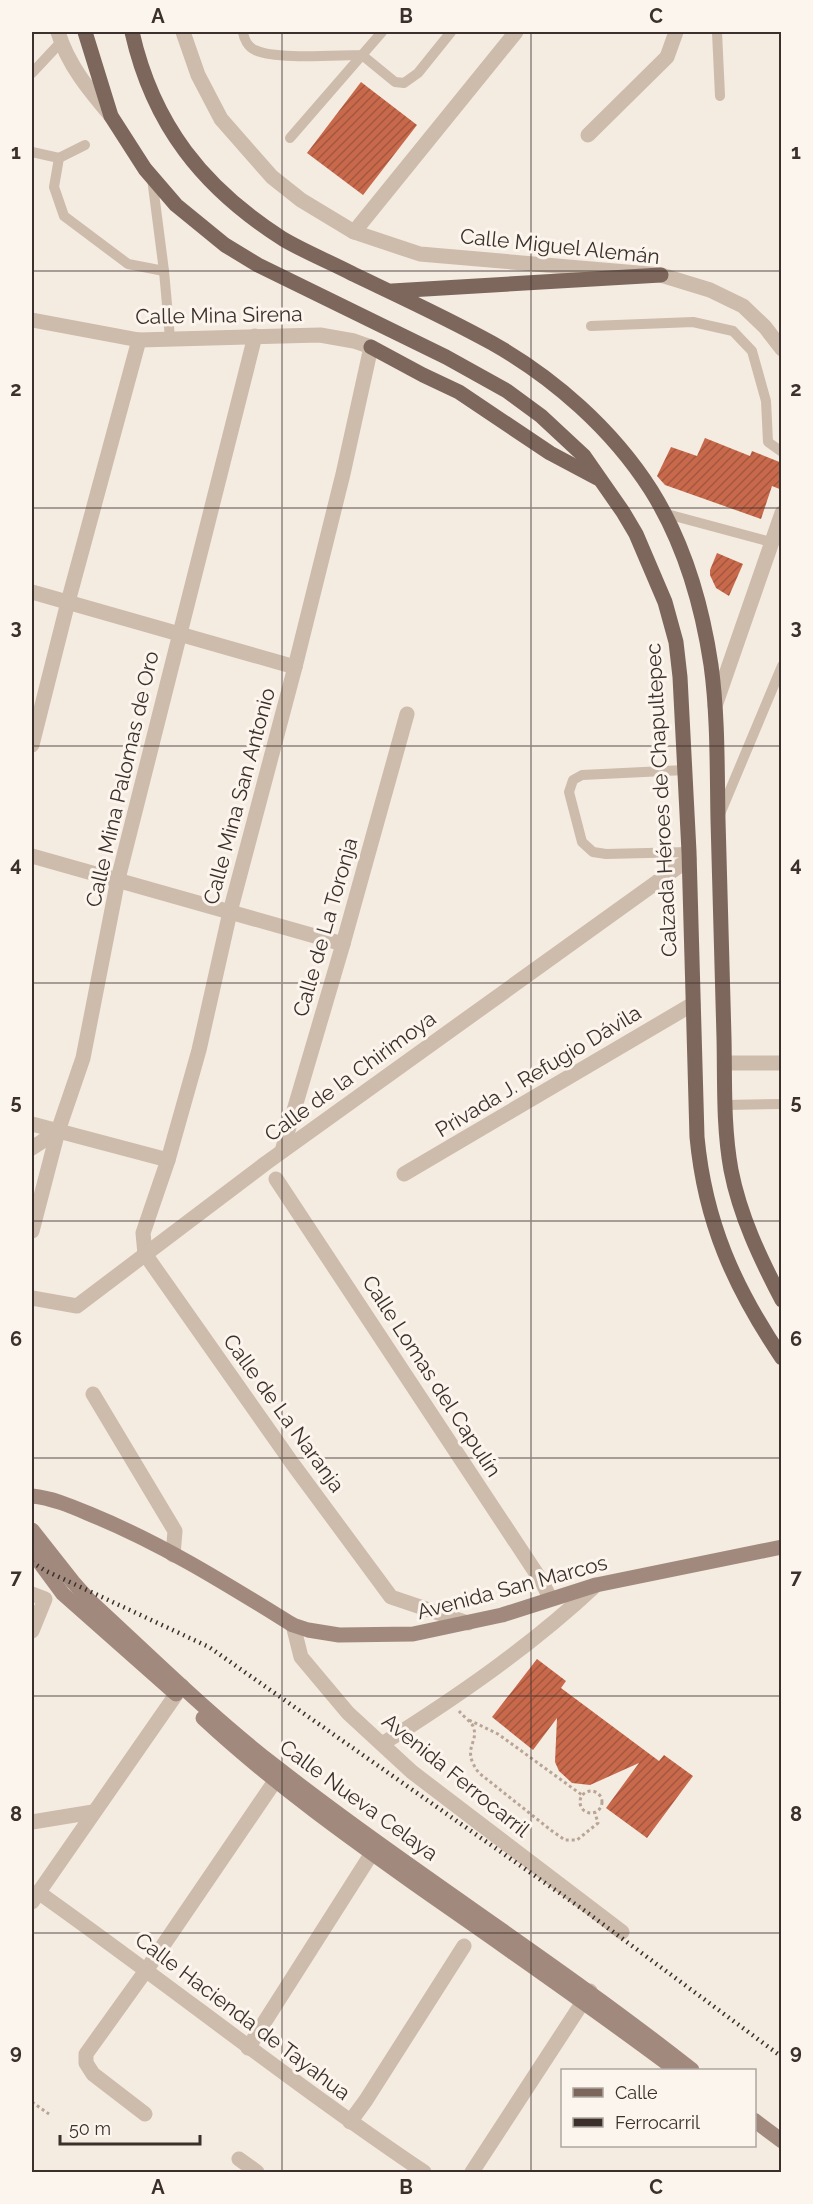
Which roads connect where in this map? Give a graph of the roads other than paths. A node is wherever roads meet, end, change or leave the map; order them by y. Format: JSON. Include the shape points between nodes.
{"nodes":[{"id":1,"x":85,"y":32,"type":"edge"},
{"id":2,"x":132,"y":32,"type":"edge"},
{"id":3,"x":183,"y":32,"type":"edge"},
{"id":4,"x":243,"y":32,"type":"edge"},
{"id":5,"x":382,"y":32,"type":"edge"},
{"id":6,"x":451,"y":32,"type":"edge"},
{"id":7,"x":516,"y":32,"type":"edge"},
{"id":8,"x":676,"y":32,"type":"edge"},
{"id":9,"x":717,"y":32,"type":"edge"},
{"id":10,"x":60,"y":37,"type":"edge"},
{"id":11,"x":362,"y":55,"type":"junction"},
{"id":12,"x":32,"y":74,"type":"edge"},
{"id":13,"x":720,"y":96,"type":"dead end"},
{"id":14,"x":111,"y":116,"type":"junction"},
{"id":15,"x":588,"y":135,"type":"dead end"},
{"id":16,"x":290,"y":138,"type":"dead end"},
{"id":17,"x":85,"y":145,"type":"dead end"},
{"id":18,"x":32,"y":152,"type":"edge"},
{"id":19,"x":59,"y":158,"type":"junction"},
{"id":20,"x":152,"y":177,"type":"junction"},
{"id":21,"x":354,"y":232,"type":"junction"},
{"id":22,"x":164,"y":271,"type":"junction"},
{"id":23,"x":661,"y":275,"type":"junction"},
{"id":24,"x":390,"y":291,"type":"junction"},
{"id":25,"x":32,"y":320,"type":"edge"},
{"id":26,"x":591,"y":326,"type":"dead end"},
{"id":27,"x":765,"y":327,"type":"junction"},
{"id":28,"x":255,"y":336,"type":"junction"},
{"id":29,"x":170,"y":338,"type":"junction"},
{"id":30,"x":139,"y":340,"type":"junction"},
{"id":31,"x":782,"y":343,"type":"edge"},
{"id":32,"x":371,"y":347,"type":"junction"},
{"id":33,"x":782,"y":349,"type":"edge"},
{"id":34,"x":782,"y":452,"type":"edge"},
{"id":35,"x":602,"y":480,"type":"junction"},
{"id":36,"x":663,"y":513,"type":"junction"},
{"id":37,"x":782,"y":513,"type":"edge"},
{"id":38,"x":771,"y":542,"type":"junction"},
{"id":39,"x":32,"y":592,"type":"edge"},
{"id":40,"x":68,"y":602,"type":"junction"},
{"id":41,"x":178,"y":634,"type":"junction"},
{"id":42,"x":782,"y":666,"type":"edge"},
{"id":43,"x":295,"y":667,"type":"junction"},
{"id":44,"x":715,"y":706,"type":"junction"},
{"id":45,"x":407,"y":714,"type":"dead end"},
{"id":46,"x":32,"y":745,"type":"edge"},
{"id":47,"x":685,"y":770,"type":"junction"},
{"id":48,"x":718,"y":820,"type":"junction"},
{"id":49,"x":689,"y":855,"type":"junction"},
{"id":50,"x":32,"y":856,"type":"edge"},
{"id":51,"x":118,"y":879,"type":"junction"},
{"id":52,"x":230,"y":912,"type":"junction"},
{"id":53,"x":343,"y":944,"type":"junction"},
{"id":54,"x":693,"y":1004,"type":"junction"},
{"id":55,"x":725,"y":1063,"type":"junction"},
{"id":56,"x":782,"y":1063,"type":"edge"},
{"id":57,"x":725,"y":1104,"type":"junction"},
{"id":58,"x":782,"y":1104,"type":"edge"},
{"id":59,"x":32,"y":1124,"type":"edge"},
{"id":60,"x":58,"y":1131,"type":"junction"},
{"id":61,"x":32,"y":1148,"type":"edge"},
{"id":62,"x":282,"y":1151,"type":"junction"},
{"id":63,"x":168,"y":1160,"type":"junction"},
{"id":64,"x":404,"y":1174,"type":"dead end"},
{"id":65,"x":276,"y":1179,"type":"dead end"},
{"id":66,"x":32,"y":1232,"type":"edge"},
{"id":67,"x":145,"y":1254,"type":"junction"},
{"id":68,"x":32,"y":1298,"type":"edge"},
{"id":69,"x":781,"y":1299,"type":"edge"},
{"id":70,"x":782,"y":1358,"type":"edge"},
{"id":71,"x":93,"y":1394,"type":"dead end"},
{"id":72,"x":32,"y":1496,"type":"edge"},
{"id":73,"x":32,"y":1530,"type":"edge"},
{"id":74,"x":782,"y":1547,"type":"edge"},
{"id":75,"x":32,"y":1552,"type":"edge"},
{"id":76,"x":173,"y":1555,"type":"junction"},
{"id":77,"x":596,"y":1585,"type":"junction"},
{"id":78,"x":38,"y":1597,"type":"edge"},
{"id":79,"x":550,"y":1598,"type":"junction"},
{"id":80,"x":468,"y":1623,"type":"junction"},
{"id":81,"x":293,"y":1625,"type":"junction"},
{"id":82,"x":32,"y":1631,"type":"edge"},
{"id":83,"x":179,"y":1690,"type":"junction"},
{"id":84,"x":382,"y":1744,"type":"junction"},
{"id":85,"x":275,"y":1780,"type":"junction"},
{"id":86,"x":93,"y":1812,"type":"junction"},
{"id":87,"x":32,"y":1822,"type":"edge"},
{"id":88,"x":372,"y":1853,"type":"junction"},
{"id":89,"x":35,"y":1897,"type":"edge"},
{"id":90,"x":622,"y":1932,"type":"dead end"},
{"id":91,"x":464,"y":1946,"type":"dead end"},
{"id":92,"x":147,"y":1970,"type":"junction"},
{"id":93,"x":586,"y":1996,"type":"junction"},
{"id":94,"x":248,"y":2048,"type":"junction"},
{"id":95,"x":675,"y":2069,"type":"edge"},
{"id":96,"x":691,"y":2069,"type":"edge"},
{"id":97,"x":145,"y":2114,"type":"dead end"},
{"id":98,"x":756,"y":2121,"type":"edge"},
{"id":99,"x":350,"y":2122,"type":"junction"},
{"id":100,"x":756,"y":2132,"type":"edge"},
{"id":101,"x":782,"y":2140,"type":"edge"},
{"id":102,"x":782,"y":2151,"type":"edge"},
{"id":103,"x":239,"y":2159,"type":"dead end"},
{"id":104,"x":257,"y":2172,"type":"edge"},
{"id":105,"x":424,"y":2172,"type":"edge"},
{"id":106,"x":472,"y":2172,"type":"edge"}],
"edges":[{"from":1,"to":14,"type":"main road","name":"Calzada Héroes de Chapultepec"},
{"from":2,"to":24,"type":"main road","via":[[144,77],[166,125],[207,177],[250,216],[287,241]]},
{"from":3,"to":21,"type":"street","name":"Calle Miguel Alemán","via":[[198,75],[221,120],[272,177]]},
{"from":4,"to":11,"type":"lane","via":[[253,49],[270,55]]},
{"from":5,"to":11,"type":"lane"},
{"from":6,"to":11,"type":"lane","via":[[418,73],[404,83],[395,81]]},
{"from":7,"to":21,"type":"street"},
{"from":8,"to":15,"type":"street","via":[[667,57]]},
{"from":9,"to":13,"type":"lane"},
{"from":10,"to":12,"type":"lane"},
{"from":10,"to":14,"type":"street","via":[[79,78]]},
{"from":11,"to":16,"type":"lane"},
{"from":14,"to":20,"type":"main road","name":"Calzada Héroes de Chapultepec"},
{"from":17,"to":19,"type":"lane"},
{"from":18,"to":19,"type":"lane"},
{"from":19,"to":22,"type":"lane","via":[[54,187],[64,216],[128,264]]},
{"from":20,"to":22,"type":"lane"},
{"from":20,"to":35,"type":"main road","name":"Calzada Héroes de Chapultepec","via":[[183,211],[258,265],[446,357],[507,392],[564,436]]},
{"from":21,"to":23,"type":"street","name":"Calle Miguel Alemán","via":[[420,254]]},
{"from":22,"to":29,"type":"lane"},
{"from":23,"to":24,"type":"main road"},
{"from":23,"to":27,"type":"street","name":"Calle Miguel Alemán","via":[[710,290],[743,306]]},
{"from":24,"to":36,"type":"main road","via":[[492,344],[565,393],[627,457]]},
{"from":25,"to":30,"type":"street","name":"Calle Mina Sirena"},
{"from":26,"to":34,"type":"lane","via":[[693,322],[733,331],[752,351],[766,401],[768,442]]},
{"from":27,"to":31,"type":"street","name":"Calle Miguel Alemán"},
{"from":27,"to":33,"type":"street"},
{"from":28,"to":29,"type":"street","name":"Calle Mina Sirena"},
{"from":28,"to":32,"type":"street","name":"Calle Mina Sirena","via":[[320,335]]},
{"from":28,"to":41,"type":"street","name":"Calle Mina Palomas de Oro"},
{"from":29,"to":30,"type":"street","name":"Calle Mina Sirena"},
{"from":30,"to":40,"type":"street"},
{"from":32,"to":35,"type":"main road","via":[[459,392],[550,453]]},
{"from":32,"to":43,"type":"street","name":"Calle Mina San Antonio"},
{"from":35,"to":47,"type":"main road","name":"Calzada Héroes de Chapultepec","via":[[636,534],[665,602],[676,642]]},
{"from":36,"to":38,"type":"lane"},
{"from":36,"to":44,"type":"main road","via":[[682,554],[701,615]]},
{"from":37,"to":38,"type":"street"},
{"from":38,"to":44,"type":"street"},
{"from":39,"to":40,"type":"street"},
{"from":40,"to":41,"type":"street"},
{"from":40,"to":46,"type":"street"},
{"from":41,"to":43,"type":"street"},
{"from":41,"to":51,"type":"street","name":"Calle Mina Palomas de Oro"},
{"from":42,"to":48,"type":"lane"},
{"from":43,"to":52,"type":"street","name":"Calle Mina San Antonio"},
{"from":44,"to":48,"type":"main road"},
{"from":45,"to":53,"type":"street","name":"Calle de La Toronja"},
{"from":47,"to":49,"type":"main road","name":"Calzada Héroes de Chapultepec"},
{"from":47,"to":49,"type":"lane","via":[[582,774],[573,780],[569,792],[582,842],[593,852]]},
{"from":48,"to":55,"type":"main road"},
{"from":49,"to":54,"type":"main road","name":"Calzada Héroes de Chapultepec"},
{"from":49,"to":62,"type":"street","name":"Calle de la Chirimoya"},
{"from":50,"to":51,"type":"street"},
{"from":51,"to":52,"type":"street"},
{"from":51,"to":60,"type":"street","name":"Calle Mina Palomas de Oro","via":[[83,1058]]},
{"from":52,"to":53,"type":"street"},
{"from":52,"to":63,"type":"street","name":"Calle Mina San Antonio"},
{"from":53,"to":62,"type":"street","name":"Calle de La Toronja"},
{"from":54,"to":64,"type":"street","name":"Privada J. Refugio Dávila"},
{"from":54,"to":70,"type":"main road","name":"Calzada Héroes de Chapultepec","via":[[697,1137],[708,1206],[735,1280]]},
{"from":55,"to":56,"type":"street"},
{"from":55,"to":57,"type":"main road"},
{"from":57,"to":58,"type":"lane"},
{"from":57,"to":69,"type":"main road","via":[[736,1192]]},
{"from":59,"to":60,"type":"street"},
{"from":60,"to":61,"type":"street"},
{"from":60,"to":63,"type":"street"},
{"from":60,"to":66,"type":"street","name":"Calle Mina Palomas de Oro"},
{"from":62,"to":67,"type":"street","name":"Calle de la Chirimoya"},
{"from":63,"to":67,"type":"street","name":"Calle Mina San Antonio","via":[[143,1233]]},
{"from":65,"to":79,"type":"street","name":"Calle Lomas del Capulín"},
{"from":67,"to":68,"type":"street","name":"Calle de la Chirimoya","via":[[77,1306]]},
{"from":67,"to":80,"type":"street","name":"Calle de La Naranja","via":[[391,1597]]},
{"from":71,"to":76,"type":"street","via":[[175,1532]]},
{"from":72,"to":76,"type":"main road","name":"Avenida San Marcos","via":[[97,1517]]},
{"from":73,"to":83,"type":"main road","name":"Calle Nueva Celaya","via":[[89,1600]]},
{"from":74,"to":77,"type":"main road","name":"Avenida San Marcos"},
{"from":75,"to":83,"type":"main road","name":"Calle Nueva Celaya","via":[[63,1594]]},
{"from":76,"to":81,"type":"main road","name":"Avenida San Marcos"},
{"from":77,"to":79,"type":"main road","name":"Avenida San Marcos"},
{"from":77,"to":84,"type":"street","via":[[564,1616],[449,1702]]},
{"from":78,"to":82,"type":"street"},
{"from":79,"to":80,"type":"main road","name":"Avenida San Marcos"},
{"from":80,"to":81,"type":"main road","name":"Avenida San Marcos","via":[[388,1635],[339,1635]]},
{"from":81,"to":84,"type":"street","name":"Avenida Ferrocarril","via":[[301,1657],[348,1713]]},
{"from":83,"to":85,"type":"main road","name":"Calle Nueva Celaya","via":[[249,1761]]},
{"from":83,"to":86,"type":"street"},
{"from":83,"to":93,"type":"main road","name":"Calle Nueva Celaya","via":[[275,1766]]},
{"from":84,"to":90,"type":"street","name":"Avenida Ferrocarril","via":[[412,1772]]},
{"from":85,"to":88,"type":"main road","name":"Calle Nueva Celaya"},
{"from":85,"to":92,"type":"street"},
{"from":86,"to":87,"type":"street"},
{"from":86,"to":89,"type":"street"},
{"from":88,"to":93,"type":"main road","name":"Calle Nueva Celaya"},
{"from":88,"to":94,"type":"street"},
{"from":89,"to":92,"type":"street","name":"Calle Hacienda de Tayahua"},
{"from":91,"to":99,"type":"street"},
{"from":92,"to":94,"type":"street","name":"Calle Hacienda de Tayahua"},
{"from":92,"to":97,"type":"street","via":[[86,2054],[93,2074]]},
{"from":93,"to":95,"type":"main road","name":"Calle Nueva Celaya"},
{"from":93,"to":96,"type":"main road","name":"Calle Nueva Celaya"},
{"from":93,"to":106,"type":"street"},
{"from":94,"to":99,"type":"street","name":"Calle Hacienda de Tayahua"},
{"from":98,"to":101,"type":"main road"},
{"from":99,"to":105,"type":"street","name":"Calle Hacienda de Tayahua"},
{"from":100,"to":102,"type":"main road"},
{"from":103,"to":104,"type":"street"}]}
